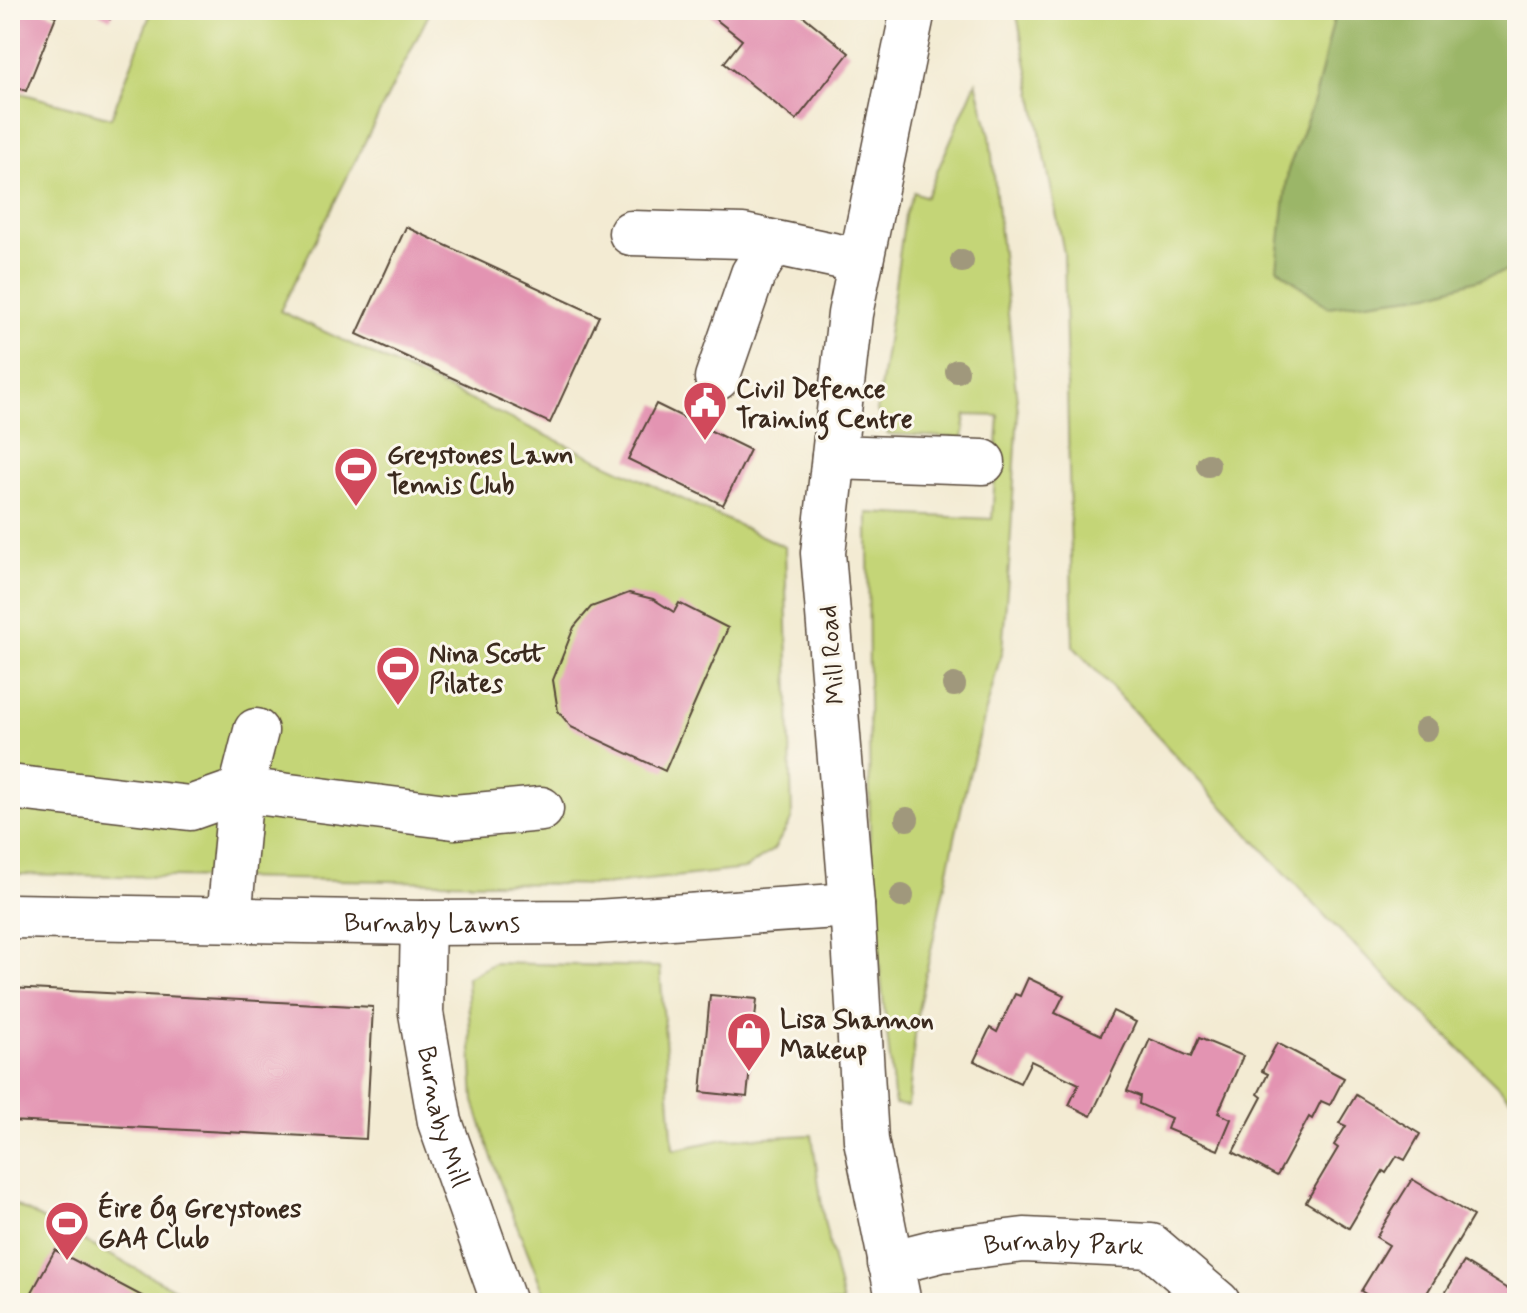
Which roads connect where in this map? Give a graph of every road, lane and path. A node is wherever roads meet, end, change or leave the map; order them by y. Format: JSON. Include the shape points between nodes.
{"nodes":[{"id":1,"x":913,"y":10,"type":"edge"},
{"id":2,"x":631,"y":233,"type":"dead end"},
{"id":3,"x":773,"y":243,"type":"junction"},
{"id":4,"x":861,"y":261,"type":"junction"},
{"id":5,"x":717,"y":378,"type":"dead end"},
{"id":6,"x":834,"y":457,"type":"junction"},
{"id":7,"x":983,"y":462,"type":"dead end"},
{"id":8,"x":256,"y":731,"type":"dead end"},
{"id":9,"x":10,"y":787,"type":"edge"},
{"id":10,"x":241,"y":790,"type":"junction"},
{"id":11,"x":541,"y":809,"type":"dead end"},
{"id":12,"x":852,"y":905,"type":"junction"},
{"id":13,"x":10,"y":916,"type":"edge"},
{"id":14,"x":229,"y":919,"type":"junction"},
{"id":15,"x":423,"y":923,"type":"junction"},
{"id":16,"x":894,"y":1283,"type":"edge"},
{"id":17,"x":504,"y":1303,"type":"edge"},
{"id":18,"x":1218,"y":1303,"type":"edge"}],
"edges":[{"from":1,"to":4,"type":"street","name":"Mill Road"},
{"from":2,"to":3,"type":"street","via":[[743,236]]},
{"from":3,"to":4,"type":"street"},
{"from":3,"to":5,"type":"street","via":[[753,274]]},
{"from":4,"to":6,"type":"street","name":"Mill Road"},
{"from":6,"to":7,"type":"street"},
{"from":6,"to":12,"type":"street","name":"Mill Road","via":[[823,553]]},
{"from":8,"to":10,"type":"street"},
{"from":9,"to":10,"type":"street","via":[[190,808]]},
{"from":10,"to":11,"type":"street","via":[[454,817]]},
{"from":10,"to":14,"type":"street"},
{"from":12,"to":15,"type":"street","name":"Burnaby Lawns","via":[[596,922]]},
{"from":12,"to":16,"type":"street","name":"Mill Road","via":[[866,1140]]},
{"from":13,"to":14,"type":"street","name":"Burnaby Lawns"},
{"from":14,"to":15,"type":"street","name":"Burnaby Lawns"},
{"from":15,"to":17,"type":"street","name":"Burnaby Mill","via":[[421,1013],[440,1122]]},
{"from":16,"to":18,"type":"street","name":"Burnaby Park","via":[[941,1250],[1024,1240],[1151,1246]]}]}
